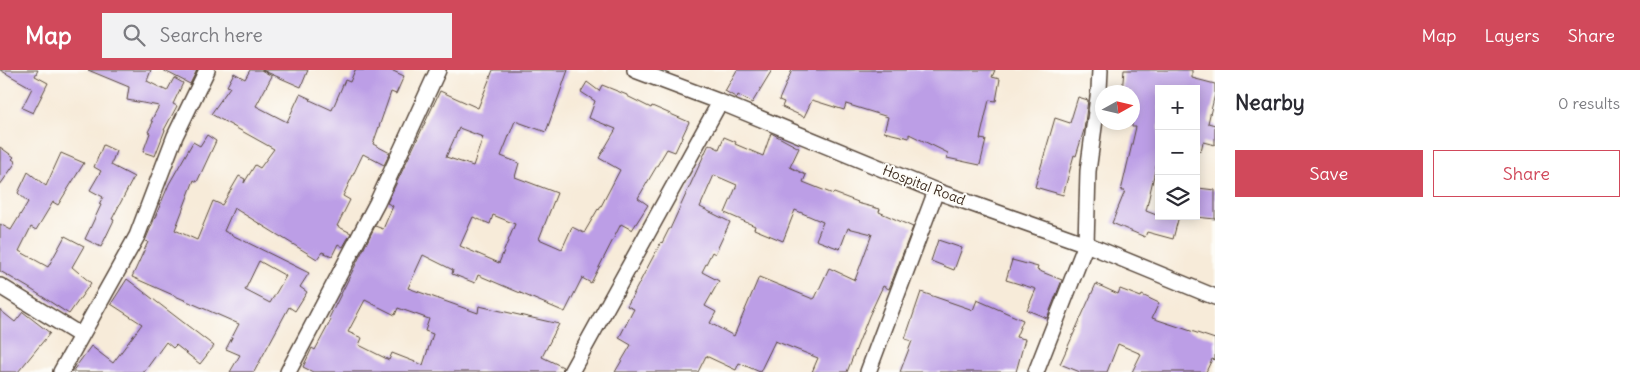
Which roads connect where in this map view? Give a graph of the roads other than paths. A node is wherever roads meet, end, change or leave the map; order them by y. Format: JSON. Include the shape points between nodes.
{"nodes":[{"id":1,"x":207,"y":70,"type":"edge"},
{"id":2,"x":438,"y":70,"type":"edge"},
{"id":3,"x":635,"y":70,"type":"edge"},
{"id":4,"x":1100,"y":70,"type":"edge"},
{"id":5,"x":720,"y":102,"type":"junction"},
{"id":6,"x":936,"y":191,"type":"junction"},
{"id":7,"x":1086,"y":244,"type":"junction"},
{"id":8,"x":0,"y":286,"type":"edge"},
{"id":9,"x":1215,"y":297,"type":"edge"},
{"id":10,"x":80,"y":335,"type":"junction"},
{"id":11,"x":61,"y":372,"type":"edge"},
{"id":12,"x":288,"y":372,"type":"edge"},
{"id":13,"x":571,"y":372,"type":"edge"},
{"id":14,"x":868,"y":372,"type":"edge"},
{"id":15,"x":1036,"y":372,"type":"edge"}],
"edges":[{"from":1,"to":10,"type":"street","via":[[175,136],[137,236]]},
{"from":2,"to":12,"type":"street","via":[[377,203]]},
{"from":3,"to":5,"type":"street","name":"Hospital Road"},
{"from":4,"to":7,"type":"street","via":[[1088,171]]},
{"from":5,"to":6,"type":"street","name":"Hospital Road"},
{"from":5,"to":13,"type":"street"},
{"from":6,"to":7,"type":"street","name":"Hospital Road"},
{"from":6,"to":14,"type":"street"},
{"from":7,"to":9,"type":"street","name":"Hospital Road"},
{"from":7,"to":15,"type":"street"},
{"from":8,"to":10,"type":"street"},
{"from":10,"to":11,"type":"street"}]}
